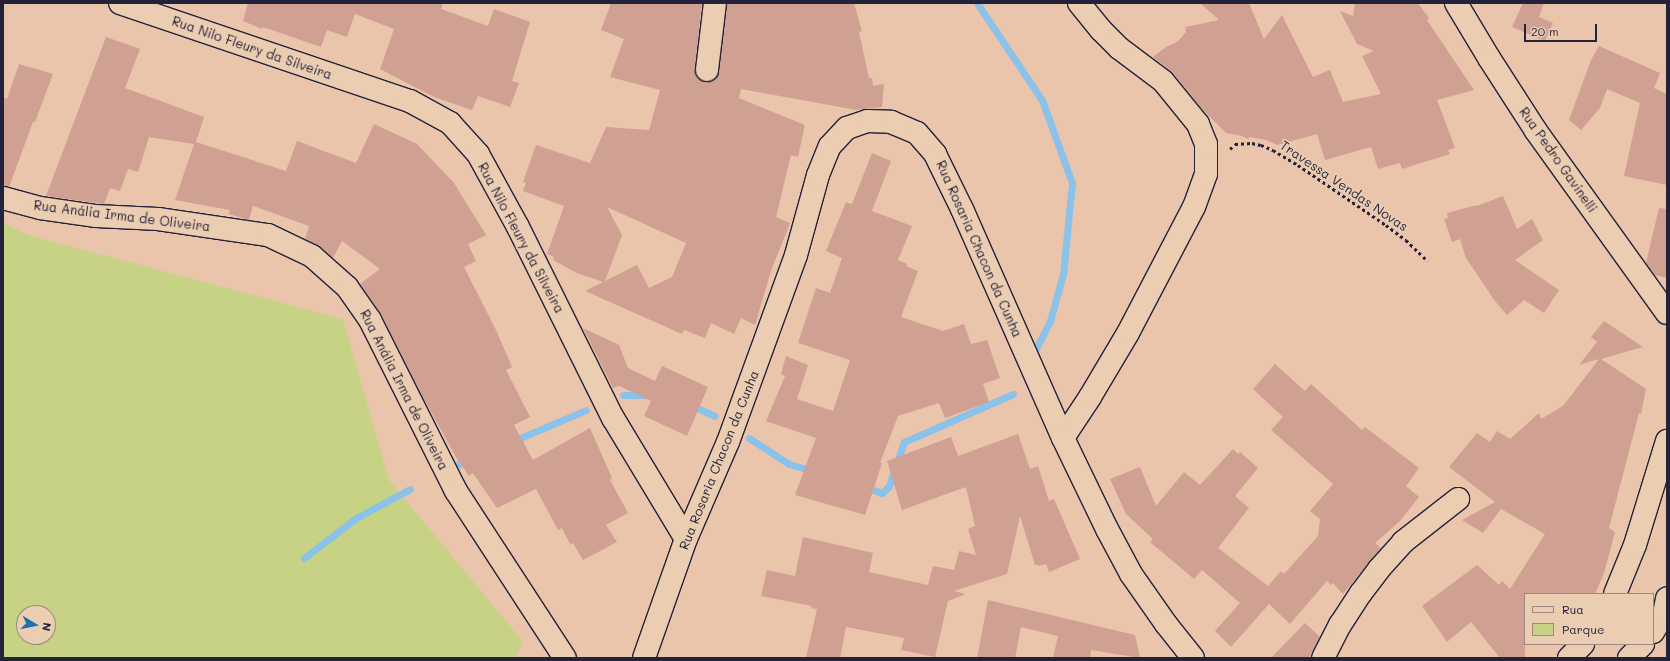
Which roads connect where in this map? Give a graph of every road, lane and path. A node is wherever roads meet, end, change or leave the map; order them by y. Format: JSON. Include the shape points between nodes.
{"nodes":[{"id":1,"x":120,"y":3,"type":"edge"},
{"id":2,"x":715,"y":3,"type":"edge"},
{"id":3,"x":1079,"y":3,"type":"edge"},
{"id":4,"x":1456,"y":3,"type":"edge"},
{"id":5,"x":707,"y":70,"type":"dead end"},
{"id":6,"x":1206,"y":174,"type":"junction"},
{"id":7,"x":3,"y":198,"type":"edge"},
{"id":8,"x":1428,"y":261,"type":"dead end"},
{"id":9,"x":1667,"y":313,"type":"edge"},
{"id":10,"x":1063,"y":438,"type":"junction"},
{"id":11,"x":1667,"y":441,"type":"edge"},
{"id":12,"x":1458,"y":498,"type":"dead end"},
{"id":13,"x":686,"y":539,"type":"junction"},
{"id":14,"x":1615,"y":593,"type":"edge"},
{"id":15,"x":1667,"y":598,"type":"edge"},
{"id":16,"x":1654,"y":632,"type":"edge"},
{"id":17,"x":1654,"y":634,"type":"edge"},
{"id":18,"x":1667,"y":634,"type":"edge"},
{"id":19,"x":1582,"y":645,"type":"edge"},
{"id":20,"x":1642,"y":645,"type":"edge"},
{"id":21,"x":565,"y":658,"type":"edge"},
{"id":22,"x":644,"y":658,"type":"edge"},
{"id":23,"x":1193,"y":658,"type":"edge"},
{"id":24,"x":1323,"y":658,"type":"edge"},
{"id":25,"x":1569,"y":658,"type":"edge"},
{"id":26,"x":1629,"y":658,"type":"edge"}],
"edges":[{"from":1,"to":13,"type":"street","name":"Rua Nilo Fleury da Silveira","via":[[410,102],[450,123],[482,161],[518,227],[613,418]]},
{"from":2,"to":5,"type":"street"},
{"from":3,"to":6,"type":"street","via":[[1120,48],[1163,81],[1198,124],[1206,144]]},
{"from":4,"to":9,"type":"street","name":"Rua Pedro Gavinelli","via":[[1536,130]]},
{"from":6,"to":8,"type":"path","name":"Travessa Vendas Novas","via":[[1235,144],[1261,145],[1298,165],[1386,225]]},
{"from":6,"to":10,"type":"street","via":[[1194,207],[1128,333]]},
{"from":7,"to":21,"type":"street","name":"Rua Anália Irma de Oliveira","via":[[40,208],[96,216],[158,219],[268,235],[312,256],[347,288],[370,320],[456,491]]},
{"from":10,"to":13,"type":"street","name":"Rua Rosaria Chacon da Cunha","via":[[935,154],[917,132],[891,122],[868,121],[847,128],[830,146],[818,175],[796,255],[728,442]]},
{"from":10,"to":23,"type":"street","name":"Rua Rosaria Chacon da Cunha","via":[[1130,574]]},
{"from":11,"to":14,"type":"street","via":[[1635,544]]},
{"from":12,"to":24,"type":"street","via":[[1403,542],[1379,569],[1340,625]]},
{"from":13,"to":22,"type":"street","name":"Rua Rosaria Chacon da Cunha"},
{"from":15,"to":16,"type":"street","via":[[1664,614]]},
{"from":17,"to":18,"type":"street"},
{"from":19,"to":25,"type":"street"},
{"from":20,"to":26,"type":"street"}]}
